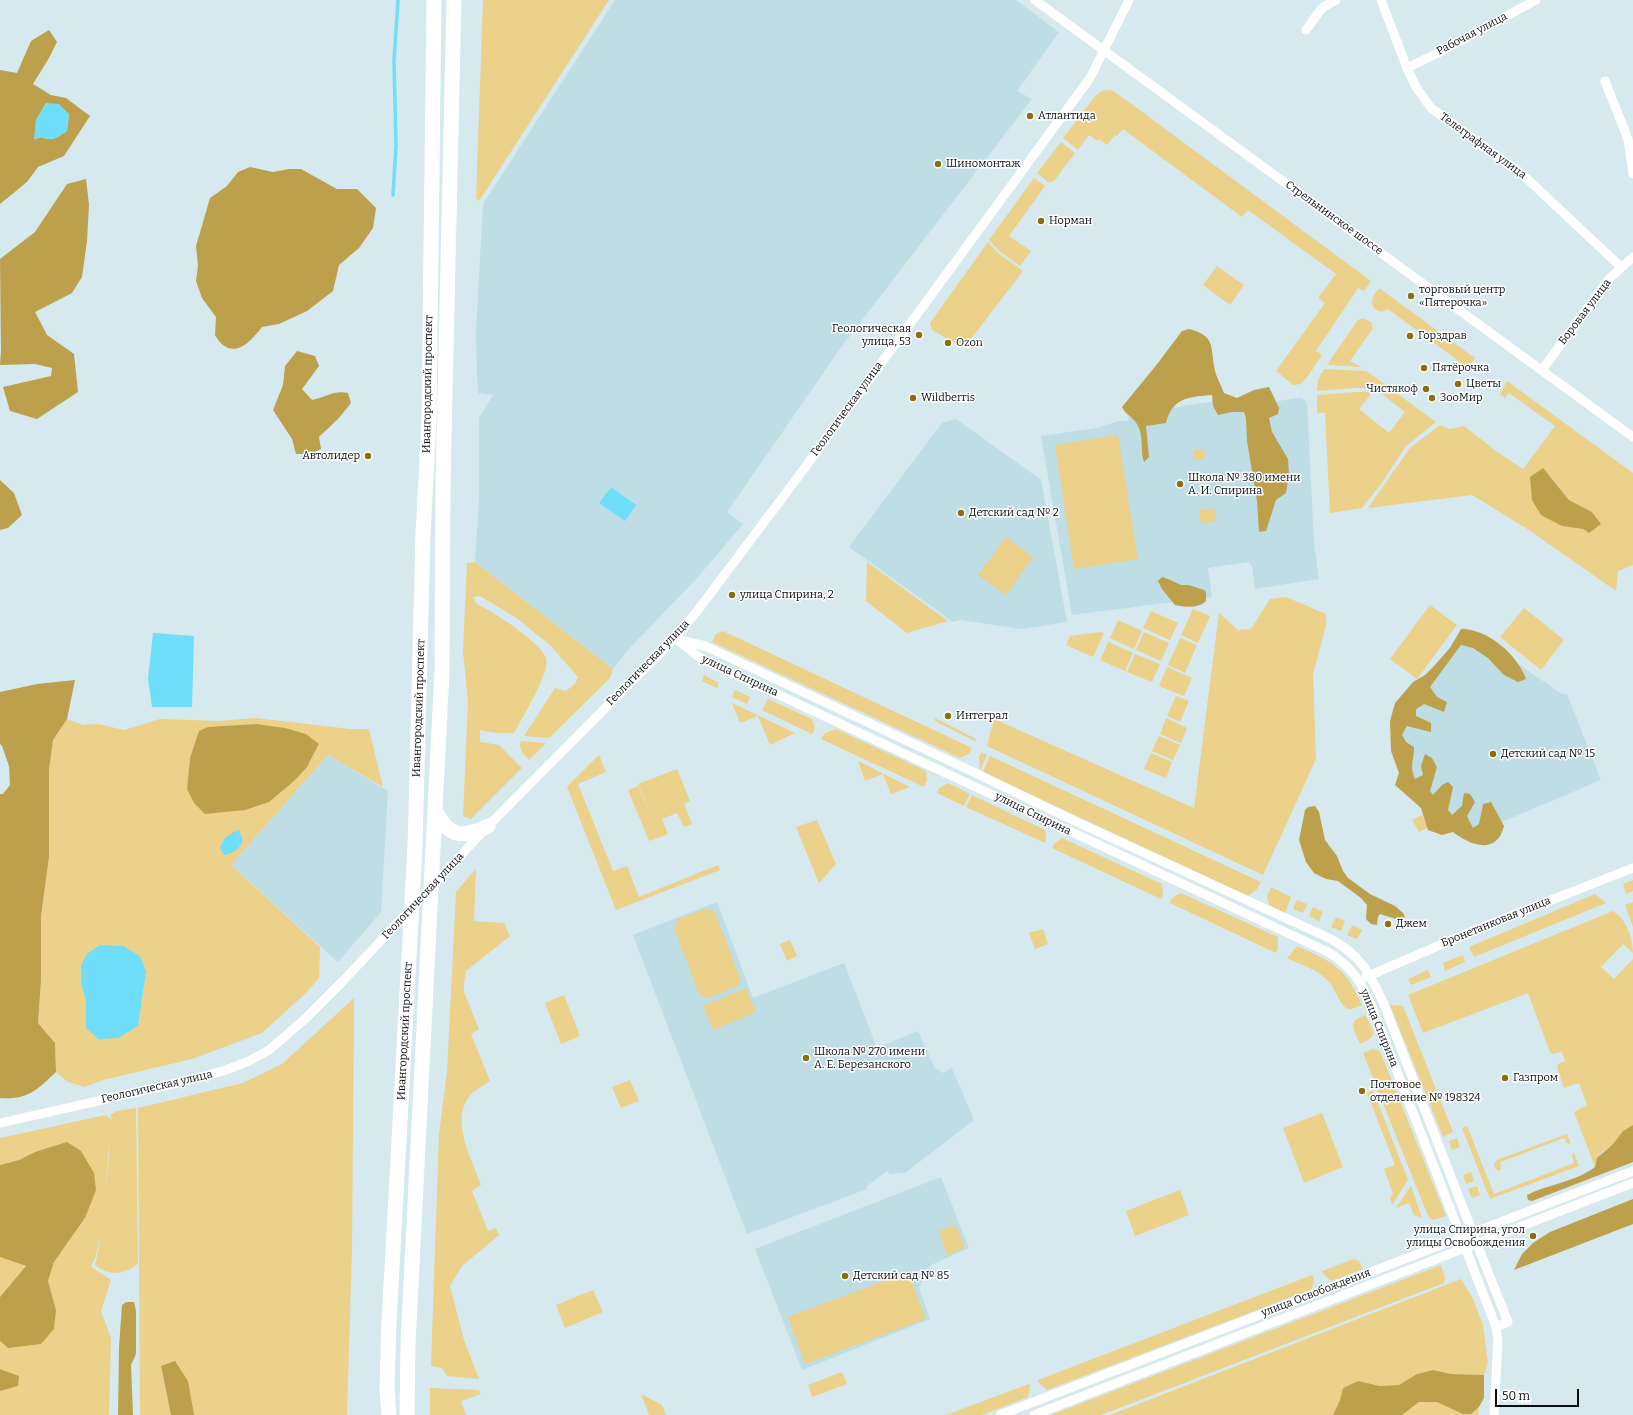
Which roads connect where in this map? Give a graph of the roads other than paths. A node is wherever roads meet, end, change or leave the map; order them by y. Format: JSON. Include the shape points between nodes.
{"nodes":[{"id":1,"x":434,"y":0,"type":"edge"},
{"id":2,"x":454,"y":0,"type":"edge"},
{"id":3,"x":1035,"y":0,"type":"edge"},
{"id":4,"x":1129,"y":0,"type":"edge"},
{"id":5,"x":1336,"y":0,"type":"edge"},
{"id":6,"x":1381,"y":0,"type":"edge"},
{"id":7,"x":1536,"y":0,"type":"edge"},
{"id":8,"x":1306,"y":30,"type":"dead end"},
{"id":9,"x":1104,"y":49,"type":"junction"},
{"id":10,"x":1407,"y":68,"type":"junction"},
{"id":11,"x":1605,"y":81,"type":"dead end"},
{"id":12,"x":1633,"y":174,"type":"edge"},
{"id":13,"x":1633,"y":257,"type":"edge"},
{"id":14,"x":1621,"y":267,"type":"junction"},
{"id":15,"x":1542,"y":370,"type":"junction"},
{"id":16,"x":1633,"y":437,"type":"edge"},
{"id":17,"x":675,"y":638,"type":"junction"},
{"id":18,"x":435,"y":810,"type":"junction"},
{"id":19,"x":488,"y":826,"type":"junction"},
{"id":20,"x":1633,"y":868,"type":"edge"},
{"id":21,"x":432,"y":886,"type":"junction"},
{"id":22,"x":412,"y":907,"type":"junction"},
{"id":23,"x":1371,"y":975,"type":"junction"},
{"id":24,"x":1360,"y":980,"type":"junction"},
{"id":25,"x":0,"y":1123,"type":"edge"},
{"id":26,"x":1633,"y":1171,"type":"edge"},
{"id":27,"x":1633,"y":1183,"type":"edge"},
{"id":28,"x":1473,"y":1232,"type":"junction"},
{"id":29,"x":1462,"y":1237,"type":"junction"},
{"id":30,"x":1477,"y":1243,"type":"junction"},
{"id":31,"x":1466,"y":1247,"type":"junction"},
{"id":32,"x":1496,"y":1327,"type":"junction"},
{"id":33,"x":389,"y":1415,"type":"edge"},
{"id":34,"x":407,"y":1415,"type":"edge"},
{"id":35,"x":1000,"y":1415,"type":"edge"},
{"id":36,"x":1034,"y":1415,"type":"edge"},
{"id":37,"x":1494,"y":1415,"type":"edge"}],
"edges":[{"from":1,"to":22,"type":"highway","name":"Ивангородский проспект","via":[[429,419]]},
{"from":2,"to":18,"type":"highway","name":"Ивангородский проспект","via":[[443,484],[442,670]]},
{"from":3,"to":9,"type":"street","name":"Стрельнинское шоссе"},
{"from":4,"to":9,"type":"street","name":"Геологическая улица"},
{"from":5,"to":8,"type":"street","via":[[1322,8]]},
{"from":6,"to":10,"type":"street","name":"Телеграфная улица"},
{"from":7,"to":10,"type":"street","name":"Рабочая улица"},
{"from":9,"to":15,"type":"street","name":"Стрельнинское шоссе"},
{"from":9,"to":17,"type":"street","name":"Геологическая улица","via":[[1090,78],[795,481]]},
{"from":10,"to":14,"type":"street","name":"Телеграфная улица","via":[[1430,108],[1522,174]]},
{"from":11,"to":12,"type":"street","via":[[1628,139]]},
{"from":13,"to":14,"type":"street","name":"Боровая улица"},
{"from":14,"to":15,"type":"street","name":"Боровая улица","via":[[1595,297]]},
{"from":15,"to":16,"type":"street","name":"Стрельнинское шоссе"},
{"from":17,"to":19,"type":"street","name":"Геологическая улица"},
{"from":17,"to":23,"type":"street","name":"улица Спирина","via":[[712,650],[968,769],[1071,820],[1331,939],[1352,953]]},
{"from":17,"to":24,"type":"street","name":"улица Спирина","via":[[700,658],[1328,952]]},
{"from":18,"to":19,"type":"highway","via":[[445,827],[454,832],[465,834]]},
{"from":18,"to":21,"type":"highway","name":"Ивангородский проспект"},
{"from":19,"to":21,"type":"street","name":"Геологическая улица"},
{"from":20,"to":23,"type":"street","name":"Бронетанковая улица","via":[[1474,930]]},
{"from":21,"to":22,"type":"street","name":"Геологическая улица"},
{"from":21,"to":34,"type":"highway","name":"Ивангородский проспект","via":[[408,1343]]},
{"from":22,"to":25,"type":"street","name":"Геологическая улица","via":[[305,1019],[283,1039],[249,1061],[186,1081]]},
{"from":22,"to":33,"type":"highway","name":"Ивангородский проспект","via":[[388,1330]]},
{"from":23,"to":24,"type":"street","name":"Бронетанковая улица"},
{"from":23,"to":28,"type":"street","name":"улица Спирина"},
{"from":24,"to":29,"type":"street","name":"улица Спирина"},
{"from":26,"to":28,"type":"street","name":"улица Освобождения"},
{"from":27,"to":30,"type":"street","name":"улица Освобождения"},
{"from":28,"to":29,"type":"street","name":"улица Освобождения"},
{"from":28,"to":30,"type":"street","name":"улица Спирина"},
{"from":29,"to":31,"type":"street","name":"улица Спирина"},
{"from":29,"to":35,"type":"street","name":"улица Освобождения"},
{"from":30,"to":31,"type":"street","name":"улица Освобождения"},
{"from":30,"to":32,"type":"street","name":"улица Спирина","via":[[1508,1322]]},
{"from":31,"to":32,"type":"street","name":"улица Спирина"},
{"from":31,"to":36,"type":"street","name":"улица Освобождения"},
{"from":32,"to":37,"type":"street","name":"улица Спирина","via":[[1498,1340]]}]}
